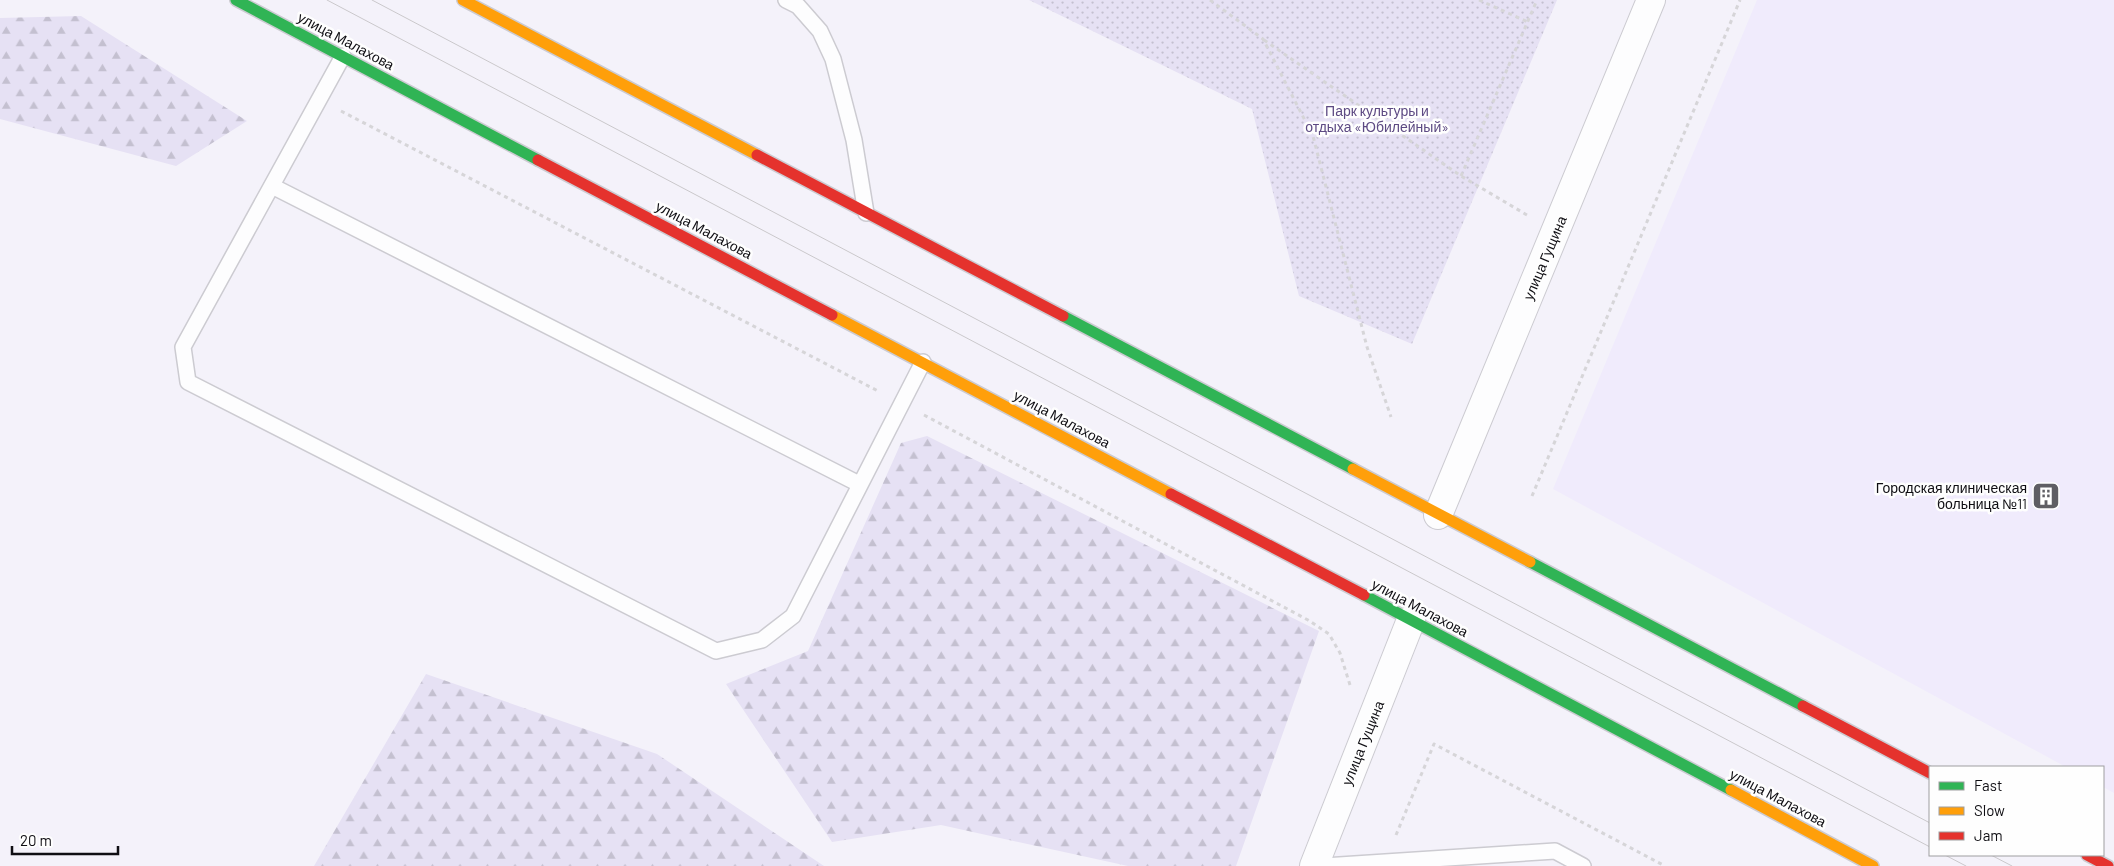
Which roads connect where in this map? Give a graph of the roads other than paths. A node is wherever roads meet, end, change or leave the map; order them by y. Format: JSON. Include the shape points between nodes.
{"nodes":[{"id":1,"x":236,"y":0,"type":"edge"},
{"id":2,"x":463,"y":0,"type":"edge"},
{"id":3,"x":786,"y":0,"type":"edge"},
{"id":4,"x":1651,"y":0,"type":"edge"},
{"id":5,"x":343,"y":56,"type":"junction"},
{"id":6,"x":272,"y":186,"type":"junction"},
{"id":7,"x":866,"y":213,"type":"junction"},
{"id":8,"x":923,"y":362,"type":"junction"},
{"id":9,"x":859,"y":484,"type":"junction"},
{"id":10,"x":1438,"y":515,"type":"junction"},
{"id":11,"x":1411,"y":620,"type":"junction"},
{"id":12,"x":1929,"y":772,"type":"edge"},
{"id":13,"x":2089,"y":856,"type":"edge"},
{"id":14,"x":1314,"y":866,"type":"edge"},
{"id":15,"x":1324,"y":866,"type":"edge"},
{"id":16,"x":1583,"y":866,"type":"edge"},
{"id":17,"x":1873,"y":866,"type":"edge"},
{"id":18,"x":2108,"y":866,"type":"edge"}],
"edges":[{"from":1,"to":5,"type":"main road","name":"улица Малахова"},
{"from":2,"to":7,"type":"main road"},
{"from":3,"to":7,"type":"lane","via":[[798,6],[820,31],[833,59],[854,140]]},
{"from":4,"to":10,"type":"street","name":"улица Гущина"},
{"from":5,"to":6,"type":"lane"},
{"from":5,"to":8,"type":"main road","name":"улица Малахова"},
{"from":6,"to":9,"type":"lane"},
{"from":6,"to":9,"type":"lane","via":[[183,347],[188,382],[707,647],[716,651],[762,640],[793,616]]},
{"from":7,"to":10,"type":"main road"},
{"from":8,"to":9,"type":"lane"},
{"from":8,"to":11,"type":"main road","name":"улица Малахова"},
{"from":10,"to":12,"type":"main road"},
{"from":11,"to":14,"type":"street","name":"улица Гущина"},
{"from":11,"to":17,"type":"main road","name":"улица Малахова"},
{"from":13,"to":18,"type":"main road"},
{"from":15,"to":16,"type":"lane","via":[[1555,851]]}]}
